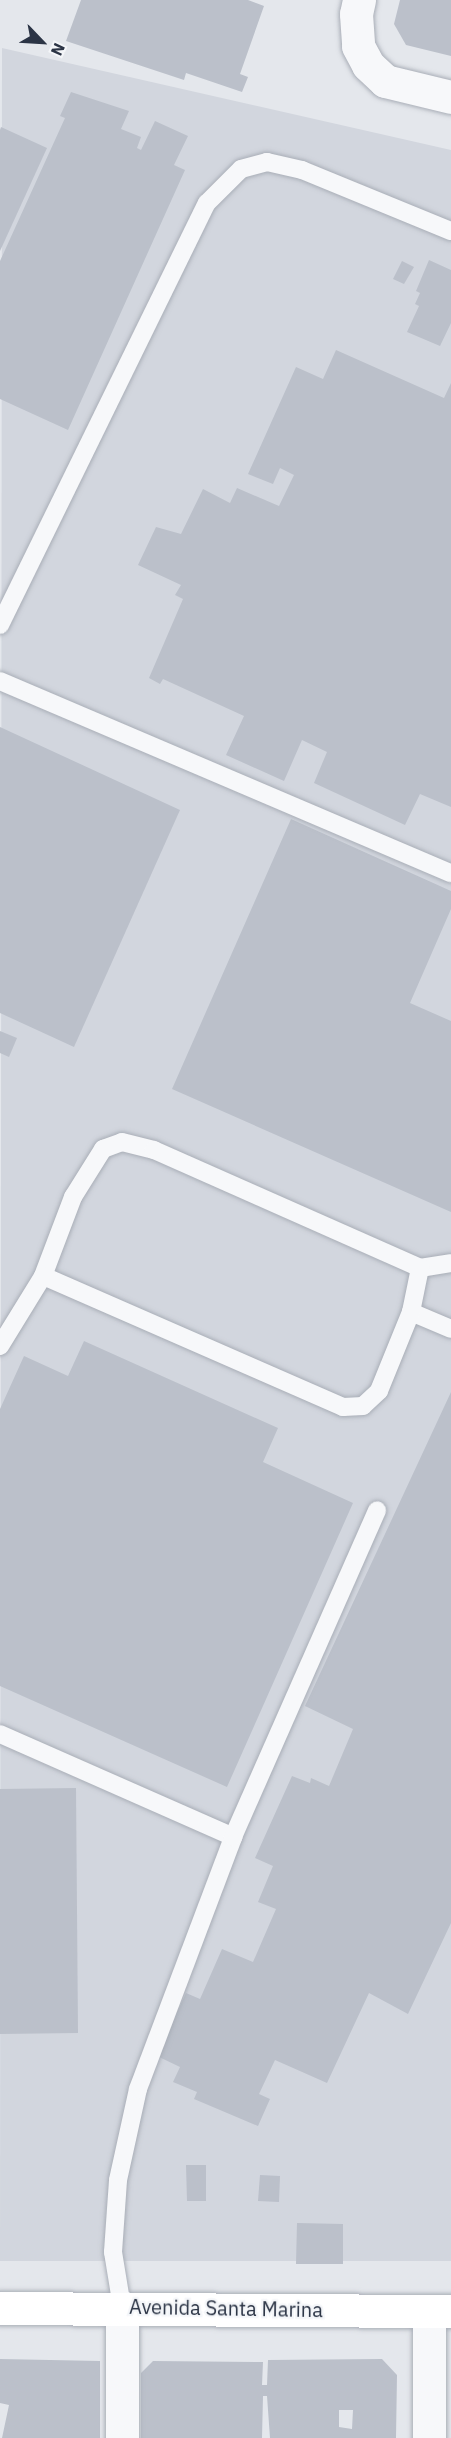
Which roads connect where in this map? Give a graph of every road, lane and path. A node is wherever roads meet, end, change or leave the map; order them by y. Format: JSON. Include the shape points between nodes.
{"nodes":[{"id":1,"x":359,"y":0,"type":"edge"},
{"id":2,"x":451,"y":98,"type":"edge"},
{"id":3,"x":451,"y":231,"type":"edge"},
{"id":4,"x":0,"y":625,"type":"edge"},
{"id":5,"x":0,"y":681,"type":"edge"},
{"id":6,"x":451,"y":873,"type":"edge"},
{"id":7,"x":451,"y":1263,"type":"edge"},
{"id":8,"x":420,"y":1268,"type":"junction"},
{"id":9,"x":43,"y":1276,"type":"junction"},
{"id":10,"x":411,"y":1312,"type":"junction"},
{"id":11,"x":451,"y":1329,"type":"edge"},
{"id":12,"x":0,"y":1346,"type":"edge"},
{"id":13,"x":377,"y":1510,"type":"dead end"},
{"id":14,"x":0,"y":1734,"type":"edge"},
{"id":15,"x":233,"y":1838,"type":"junction"},
{"id":16,"x":122,"y":2307,"type":"junction"},
{"id":17,"x":0,"y":2308,"type":"edge"},
{"id":18,"x":440,"y":2311,"type":"edge"},
{"id":19,"x":122,"y":2438,"type":"edge"},
{"id":20,"x":429,"y":2438,"type":"edge"}],
"edges":[{"from":1,"to":2,"type":"street","via":[[358,46],[368,65],[385,81]]},
{"from":3,"to":4,"type":"lane","via":[[302,170],[267,162],[241,169],[207,203]]},
{"from":5,"to":6,"type":"lane"},
{"from":7,"to":8,"type":"lane"},
{"from":8,"to":9,"type":"lane","via":[[154,1150],[122,1142],[103,1149],[73,1197]]},
{"from":8,"to":10,"type":"lane"},
{"from":9,"to":10,"type":"lane","via":[[343,1407],[363,1407],[379,1391]]},
{"from":9,"to":12,"type":"lane"},
{"from":10,"to":11,"type":"lane"},
{"from":13,"to":15,"type":"lane"},
{"from":14,"to":15,"type":"lane"},
{"from":15,"to":16,"type":"lane","via":[[138,2089],[118,2180],[113,2252]]},
{"from":16,"to":17,"type":"street","name":"Avenida Santa Marina"},
{"from":16,"to":18,"type":"street","name":"Avenida Santa Marina"},
{"from":16,"to":19,"type":"street"},
{"from":18,"to":20,"type":"street"}]}
